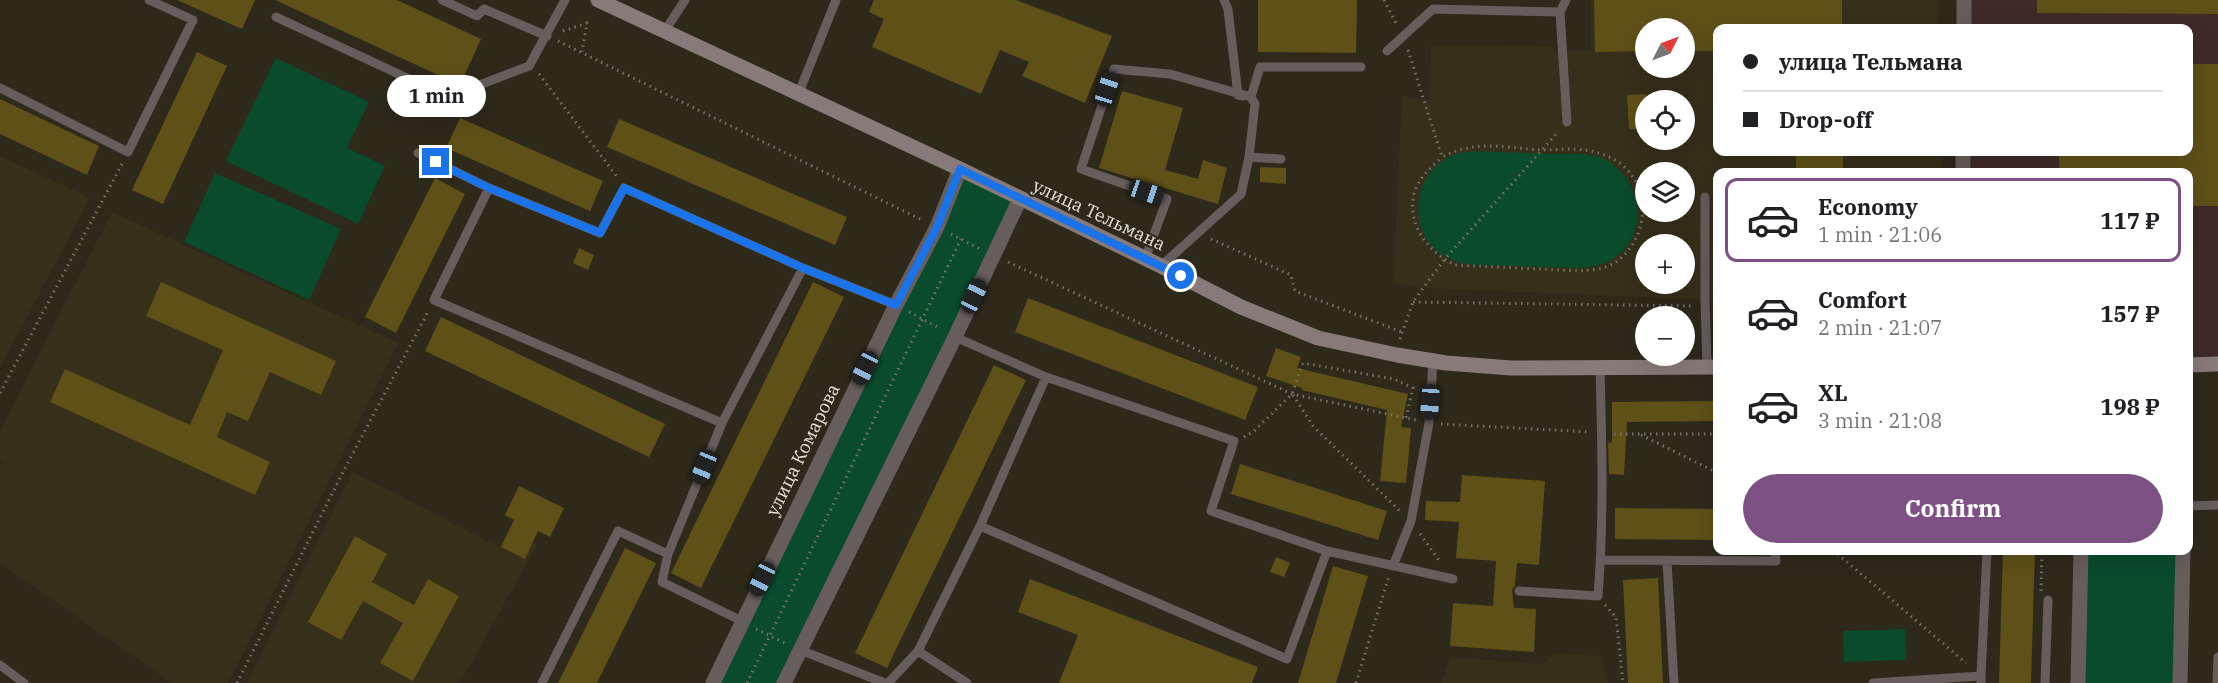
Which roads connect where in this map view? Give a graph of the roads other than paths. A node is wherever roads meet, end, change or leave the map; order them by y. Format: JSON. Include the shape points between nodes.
{"nodes":[{"id":1,"x":148,"y":0,"type":"edge"},
{"id":2,"x":442,"y":0,"type":"edge"},
{"id":3,"x":564,"y":0,"type":"edge"},
{"id":4,"x":598,"y":0,"type":"edge"},
{"id":5,"x":685,"y":0,"type":"edge"},
{"id":6,"x":836,"y":0,"type":"edge"},
{"id":7,"x":1224,"y":0,"type":"edge"},
{"id":8,"x":1566,"y":0,"type":"edge"},
{"id":9,"x":1964,"y":0,"type":"edge"},
{"id":10,"x":1560,"y":12,"type":"junction"},
{"id":11,"x":276,"y":17,"type":"dead end"},
{"id":12,"x":1964,"y":24,"type":"edge"},
{"id":13,"x":664,"y":32,"type":"junction"},
{"id":14,"x":547,"y":36,"type":"junction"},
{"id":15,"x":1387,"y":51,"type":"dead end"},
{"id":16,"x":1361,"y":67,"type":"dead end"},
{"id":17,"x":0,"y":88,"type":"edge"},
{"id":18,"x":798,"y":95,"type":"junction"},
{"id":19,"x":1238,"y":95,"type":"junction"},
{"id":20,"x":1251,"y":98,"type":"junction"},
{"id":21,"x":1567,"y":122,"type":"road end"},
{"id":22,"x":418,"y":153,"type":"dead end"},
{"id":23,"x":1249,"y":157,"type":"junction"},
{"id":24,"x":1281,"y":159,"type":"dead end"},
{"id":25,"x":960,"y":169,"type":"junction"},
{"id":26,"x":489,"y":188,"type":"junction"},
{"id":27,"x":1705,"y":197,"type":"dead end"},
{"id":28,"x":1020,"y":199,"type":"junction"},
{"id":29,"x":1145,"y":259,"type":"junction"},
{"id":30,"x":1161,"y":266,"type":"junction"},
{"id":31,"x":803,"y":268,"type":"junction"},
{"id":32,"x":896,"y":305,"type":"junction"},
{"id":33,"x":955,"y":337,"type":"junction"},
{"id":34,"x":1433,"y":361,"type":"junction"},
{"id":35,"x":2218,"y":364,"type":"edge"},
{"id":36,"x":2193,"y":365,"type":"edge"},
{"id":37,"x":1712,"y":367,"type":"edge"},
{"id":38,"x":1600,"y":368,"type":"junction"},
{"id":39,"x":1046,"y":377,"type":"junction"},
{"id":40,"x":722,"y":423,"type":"junction"},
{"id":41,"x":2218,"y":505,"type":"edge"},
{"id":42,"x":2193,"y":506,"type":"edge"},
{"id":43,"x":980,"y":526,"type":"junction"},
{"id":44,"x":1327,"y":551,"type":"junction"},
{"id":45,"x":668,"y":554,"type":"junction"},
{"id":46,"x":1775,"y":555,"type":"edge"},
{"id":47,"x":1988,"y":555,"type":"edge"},
{"id":48,"x":2081,"y":555,"type":"edge"},
{"id":49,"x":2183,"y":555,"type":"edge"},
{"id":50,"x":1601,"y":560,"type":"junction"},
{"id":51,"x":1667,"y":561,"type":"junction"},
{"id":52,"x":1393,"y":566,"type":"junction"},
{"id":53,"x":1453,"y":579,"type":"road end"},
{"id":54,"x":1519,"y":591,"type":"dead end"},
{"id":55,"x":2048,"y":600,"type":"dead end"},
{"id":56,"x":742,"y":621,"type":"junction"},
{"id":57,"x":800,"y":650,"type":"junction"},
{"id":58,"x":918,"y":651,"type":"junction"},
{"id":59,"x":2218,"y":657,"type":"edge"},
{"id":60,"x":0,"y":665,"type":"edge"},
{"id":61,"x":1981,"y":680,"type":"edge"},
{"id":62,"x":24,"y":683,"type":"edge"},
{"id":63,"x":542,"y":683,"type":"edge"},
{"id":64,"x":713,"y":683,"type":"edge"},
{"id":65,"x":784,"y":683,"type":"edge"},
{"id":66,"x":886,"y":683,"type":"edge"},
{"id":67,"x":967,"y":683,"type":"edge"},
{"id":68,"x":1674,"y":683,"type":"edge"},
{"id":69,"x":1873,"y":683,"type":"edge"},
{"id":70,"x":2045,"y":683,"type":"edge"},
{"id":71,"x":2078,"y":683,"type":"edge"},
{"id":72,"x":2180,"y":683,"type":"edge"},
{"id":73,"x":2217,"y":683,"type":"edge"}],
"edges":[{"from":1,"to":17,"type":"lane","via":[[193,20],[128,152]]},
{"from":2,"to":14,"type":"lane","via":[[477,16],[484,9]]},
{"from":3,"to":14,"type":"lane"},
{"from":4,"to":13,"type":"main road","name":"улица Тельмана"},
{"from":5,"to":13,"type":"lane"},
{"from":6,"to":18,"type":"lane"},
{"from":7,"to":19,"type":"lane"},
{"from":8,"to":10,"type":"lane"},
{"from":9,"to":12,"type":"street"},
{"from":10,"to":15,"type":"lane","via":[[1433,9]]},
{"from":10,"to":21,"type":"lane"},
{"from":11,"to":14,"type":"lane","via":[[448,97],[529,66]]},
{"from":13,"to":18,"type":"main road","name":"улица Тельмана"},
{"from":16,"to":20,"type":"lane","via":[[1260,66]]},
{"from":18,"to":25,"type":"main road","name":"улица Тельмана"},
{"from":19,"to":20,"type":"lane"},
{"from":19,"to":29,"type":"lane","via":[[1170,74],[1114,69],[1081,170],[1167,199]]},
{"from":20,"to":23,"type":"lane","via":[[1254,104]]},
{"from":22,"to":26,"type":"lane"},
{"from":23,"to":24,"type":"lane"},
{"from":23,"to":30,"type":"lane","via":[[1241,194]]},
{"from":25,"to":28,"type":"main road","name":"улица Тельмана"},
{"from":25,"to":32,"type":"street","name":"улица Комарова","via":[[937,227]]},
{"from":26,"to":31,"type":"lane","via":[[600,233],[624,188]]},
{"from":26,"to":40,"type":"lane","via":[[434,300]]},
{"from":27,"to":37,"type":"lane","via":[[1705,306]]},
{"from":28,"to":29,"type":"main road","name":"улица Тельмана"},
{"from":28,"to":33,"type":"street"},
{"from":29,"to":30,"type":"main road","name":"улица Тельмана"},
{"from":30,"to":34,"type":"main road","name":"улица Тельмана","via":[[1241,307],[1318,338]]},
{"from":31,"to":32,"type":"lane"},
{"from":31,"to":40,"type":"lane"},
{"from":32,"to":56,"type":"street","name":"улица Комарова"},
{"from":33,"to":39,"type":"lane"},
{"from":33,"to":57,"type":"street"},
{"from":34,"to":38,"type":"main road","name":"улица Тельмана","via":[[1511,368]]},
{"from":34,"to":52,"type":"lane","via":[[1429,423],[1411,521]]},
{"from":35,"to":36,"type":"main road"},
{"from":37,"to":38,"type":"main road","name":"улица Тельмана"},
{"from":38,"to":50,"type":"lane"},
{"from":39,"to":43,"type":"lane"},
{"from":39,"to":44,"type":"lane","via":[[1234,441],[1211,511]]},
{"from":40,"to":45,"type":"lane"},
{"from":41,"to":42,"type":"lane"},
{"from":43,"to":44,"type":"lane","via":[[1287,659]]},
{"from":43,"to":58,"type":"lane"},
{"from":44,"to":52,"type":"lane"},
{"from":45,"to":56,"type":"lane","via":[[662,582]]},
{"from":45,"to":63,"type":"lane","via":[[618,531]]},
{"from":46,"to":51,"type":"lane","via":[[1776,561]]},
{"from":47,"to":61,"type":"lane"},
{"from":48,"to":71,"type":"street"},
{"from":49,"to":72,"type":"street"},
{"from":50,"to":51,"type":"lane"},
{"from":50,"to":54,"type":"lane","via":[[1598,597]]},
{"from":51,"to":68,"type":"lane"},
{"from":52,"to":53,"type":"lane"},
{"from":55,"to":70,"type":"lane"},
{"from":56,"to":64,"type":"street","name":"улица Комарова"},
{"from":57,"to":65,"type":"street"},
{"from":57,"to":66,"type":"lane"},
{"from":58,"to":66,"type":"lane"},
{"from":58,"to":67,"type":"lane"},
{"from":59,"to":73,"type":"lane"},
{"from":60,"to":62,"type":"lane"},
{"from":61,"to":69,"type":"lane"}]}
